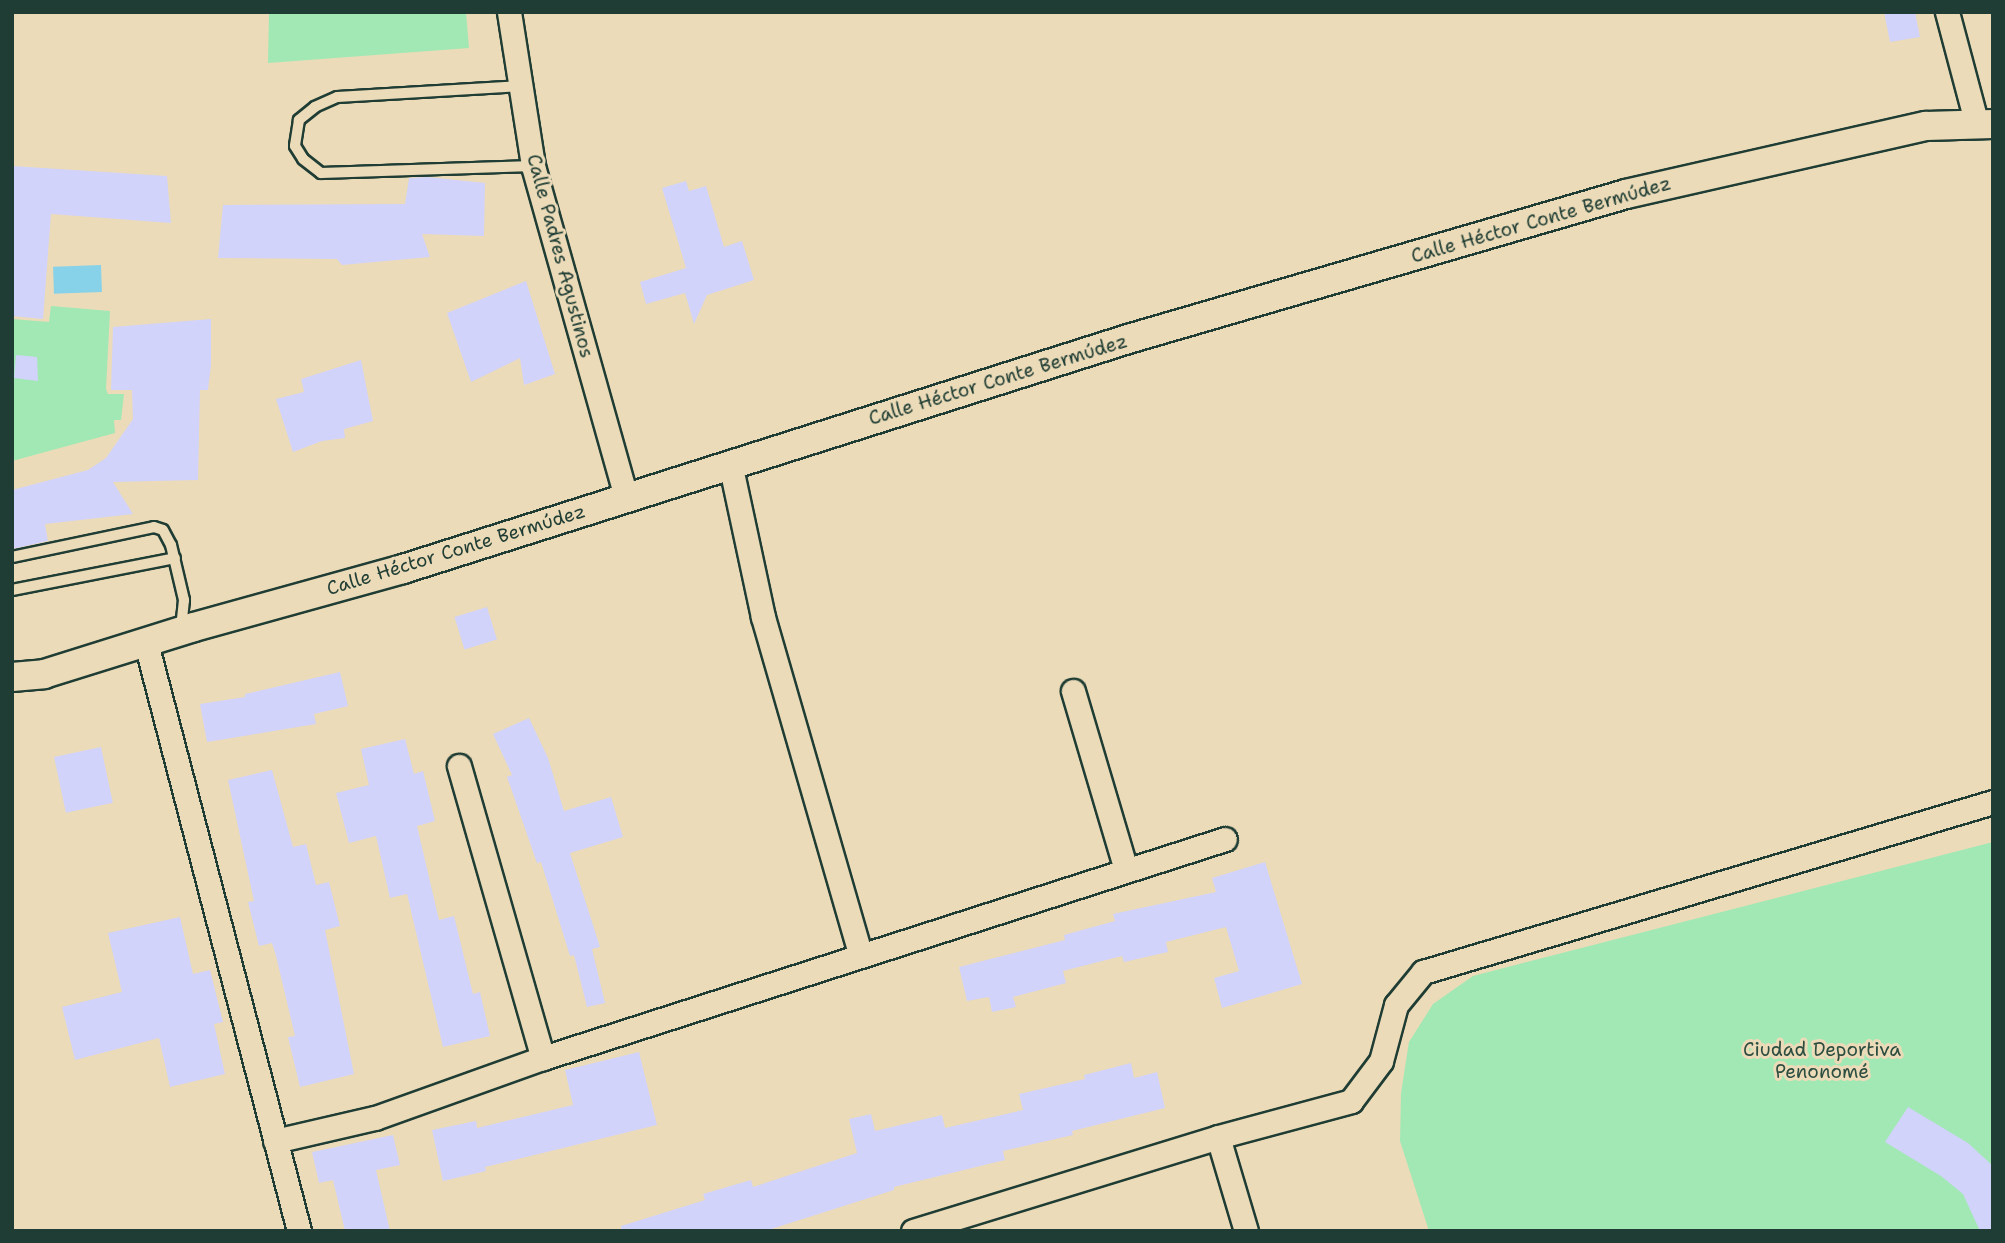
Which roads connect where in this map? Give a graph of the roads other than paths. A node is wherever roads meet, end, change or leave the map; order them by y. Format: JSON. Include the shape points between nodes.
{"nodes":[{"id":1,"x":509,"y":12,"type":"edge"},
{"id":2,"x":1947,"y":12,"type":"edge"},
{"id":3,"x":522,"y":86,"type":"junction"},
{"id":4,"x":1985,"y":125,"type":"edge"},
{"id":5,"x":533,"y":166,"type":"junction"},
{"id":6,"x":730,"y":463,"type":"junction"},
{"id":7,"x":626,"y":496,"type":"junction"},
{"id":8,"x":12,"y":557,"type":"edge"},
{"id":9,"x":175,"y":558,"type":"junction"},
{"id":10,"x":12,"y":590,"type":"edge"},
{"id":11,"x":180,"y":632,"type":"junction"},
{"id":12,"x":146,"y":643,"type":"junction"},
{"id":13,"x":12,"y":677,"type":"edge"},
{"id":14,"x":1073,"y":691,"type":"dead end"},
{"id":15,"x":459,"y":765,"type":"dead end"},
{"id":16,"x":1993,"y":802,"type":"edge"},
{"id":17,"x":1225,"y":839,"type":"dead end"},
{"id":18,"x":1126,"y":870,"type":"junction"},
{"id":19,"x":860,"y":954,"type":"junction"},
{"id":20,"x":543,"y":1058,"type":"junction"},
{"id":21,"x":1218,"y":1137,"type":"junction"},
{"id":22,"x":275,"y":1141,"type":"junction"},
{"id":23,"x":956,"y":1224,"type":"edge"},
{"id":24,"x":299,"y":1231,"type":"edge"},
{"id":25,"x":913,"y":1231,"type":"edge"},
{"id":26,"x":1246,"y":1231,"type":"edge"}],
"edges":[{"from":1,"to":3,"type":"street","name":"Calle Padres Agustinos"},
{"from":2,"to":4,"type":"street"},
{"from":3,"to":5,"type":"street","name":"Calle Padres Agustinos"},
{"from":3,"to":5,"type":"lane","via":[[337,97],[299,120],[295,146],[321,173]]},
{"from":4,"to":6,"type":"street","name":"Calle Héctor Conte Bermúdez","via":[[1926,126],[1626,194],[1128,339]]},
{"from":5,"to":7,"type":"street","name":"Calle Padres Agustinos"},
{"from":6,"to":7,"type":"street","name":"Calle Héctor Conte Bermúdez"},
{"from":6,"to":19,"type":"street","via":[[763,617]]},
{"from":7,"to":11,"type":"street","name":"Calle Héctor Conte Bermúdez","via":[[403,569]]},
{"from":8,"to":9,"type":"lane","via":[[154,527],[165,533]]},
{"from":9,"to":10,"type":"lane"},
{"from":9,"to":11,"type":"lane","via":[[184,600]]},
{"from":11,"to":12,"type":"street","name":"Calle Héctor Conte Bermúdez"},
{"from":12,"to":13,"type":"street","name":"Calle Héctor Conte Bermúdez","via":[[44,674]]},
{"from":12,"to":22,"type":"street"},
{"from":14,"to":18,"type":"street"},
{"from":15,"to":20,"type":"street"},
{"from":16,"to":21,"type":"street","via":[[1423,972],[1396,1004],[1381,1061],[1350,1101]]},
{"from":17,"to":18,"type":"street"},
{"from":18,"to":19,"type":"street"},
{"from":19,"to":20,"type":"street"},
{"from":20,"to":22,"type":"street","via":[[375,1118]]},
{"from":21,"to":23,"type":"street"},
{"from":21,"to":26,"type":"street"},
{"from":22,"to":24,"type":"street"},
{"from":23,"to":25,"type":"street"}]}
